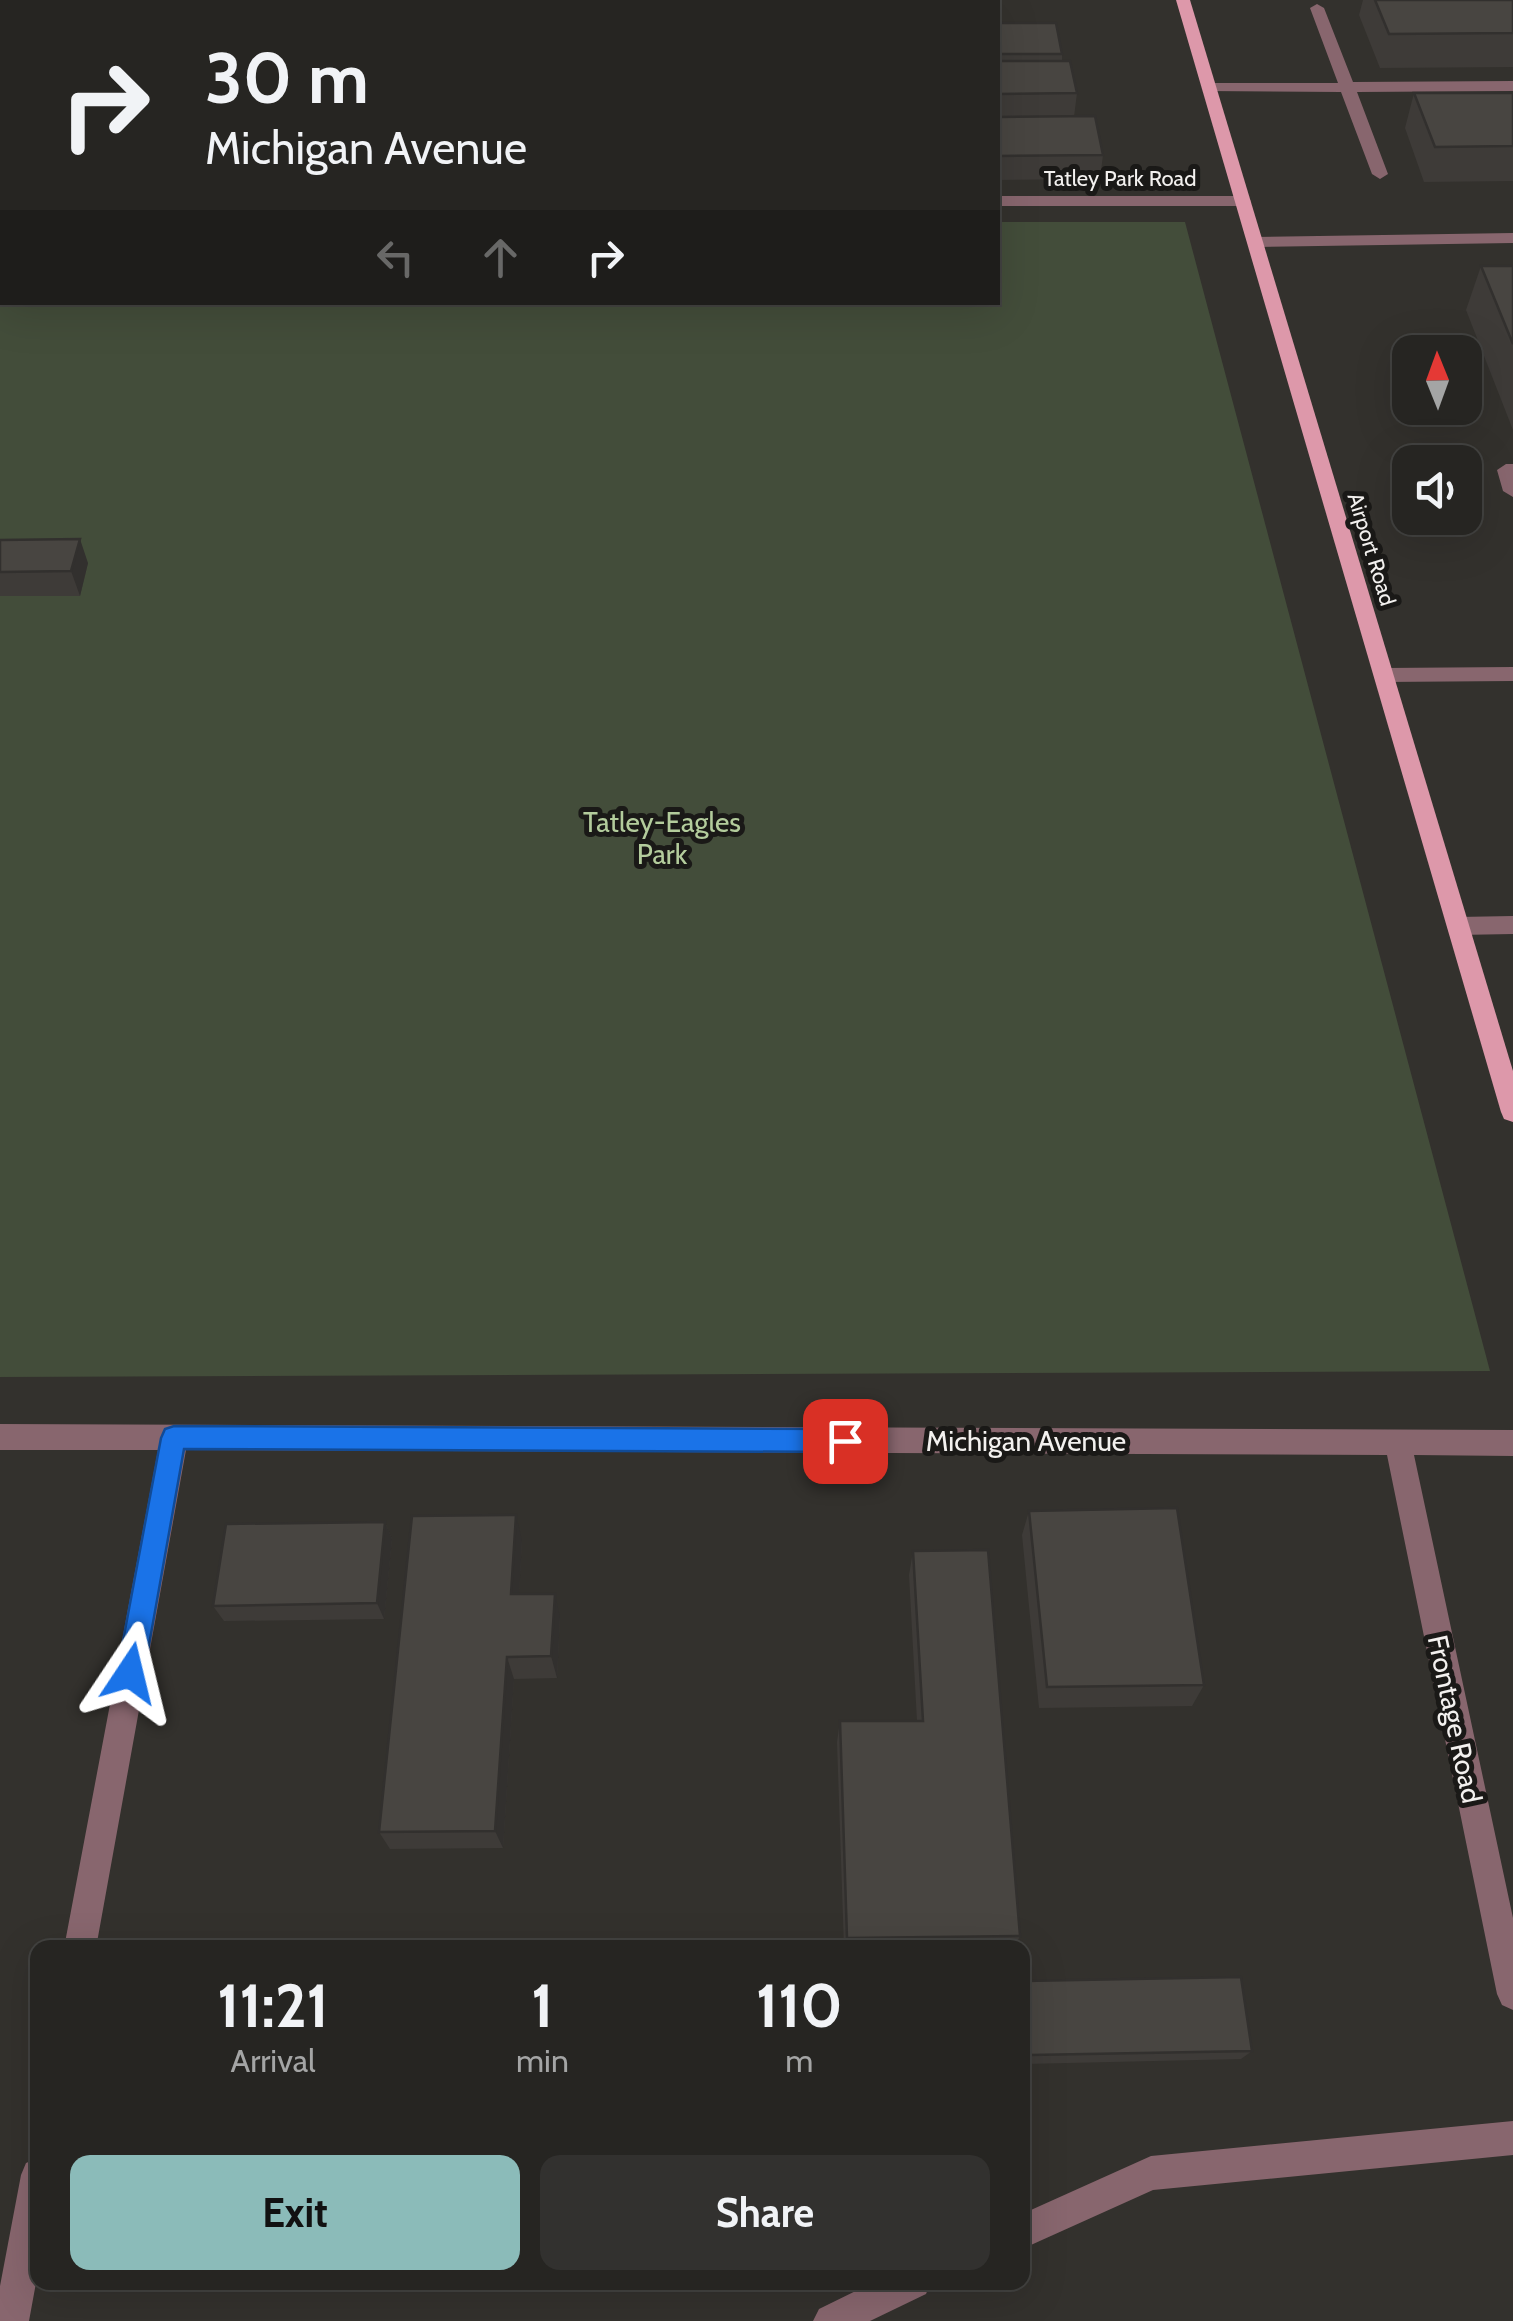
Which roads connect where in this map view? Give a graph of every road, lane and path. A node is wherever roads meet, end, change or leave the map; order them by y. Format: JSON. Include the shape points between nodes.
{"nodes":[{"id":1,"x":1184,"y":0,"type":"edge"},
{"id":2,"x":1317,"y":8,"type":"dead end"},
{"id":3,"x":1513,"y":86,"type":"edge"},
{"id":4,"x":1347,"y":87,"type":"junction"},
{"id":5,"x":1211,"y":88,"type":"junction"},
{"id":6,"x":1380,"y":174,"type":"dead end"},
{"id":7,"x":1000,"y":201,"type":"edge"},
{"id":8,"x":1243,"y":201,"type":"junction"},
{"id":9,"x":1513,"y":238,"type":"edge"},
{"id":10,"x":1255,"y":242,"type":"junction"},
{"id":11,"x":1513,"y":470,"type":"edge"},
{"id":12,"x":1513,"y":491,"type":"edge"},
{"id":13,"x":1513,"y":674,"type":"edge"},
{"id":14,"x":1384,"y":676,"type":"junction"},
{"id":15,"x":1513,"y":925,"type":"edge"},
{"id":16,"x":1458,"y":926,"type":"junction"},
{"id":17,"x":1513,"y":1112,"type":"edge"},
{"id":18,"x":0,"y":1437,"type":"edge"},
{"id":19,"x":174,"y":1438,"type":"junction"},
{"id":20,"x":1398,"y":1443,"type":"junction"},
{"id":21,"x":1513,"y":1443,"type":"edge"},
{"id":22,"x":81,"y":1940,"type":"edge"},
{"id":23,"x":1513,"y":1994,"type":"edge"},
{"id":24,"x":1513,"y":2138,"type":"edge"},
{"id":25,"x":30,"y":2217,"type":"edge"},
{"id":26,"x":1030,"y":2228,"type":"edge"},
{"id":27,"x":897,"y":2290,"type":"edge"},
{"id":28,"x":10,"y":2321,"type":"edge"},
{"id":29,"x":830,"y":2321,"type":"edge"}],
"edges":[{"from":1,"to":5,"type":"main road","name":"Airport Road"},
{"from":2,"to":4,"type":"street"},
{"from":3,"to":4,"type":"street"},
{"from":4,"to":5,"type":"street"},
{"from":4,"to":6,"type":"street"},
{"from":5,"to":8,"type":"main road","name":"Airport Road"},
{"from":7,"to":8,"type":"street","name":"Tatley Park Road"},
{"from":8,"to":10,"type":"main road","name":"Airport Road"},
{"from":9,"to":10,"type":"street"},
{"from":10,"to":14,"type":"main road","name":"Airport Road"},
{"from":11,"to":12,"type":"street","via":[[1506,470]]},
{"from":13,"to":14,"type":"street"},
{"from":14,"to":16,"type":"main road","name":"Airport Road"},
{"from":15,"to":16,"type":"street"},
{"from":16,"to":17,"type":"main road","name":"Airport Road"},
{"from":18,"to":19,"type":"street","name":"Michigan Avenue"},
{"from":19,"to":20,"type":"street","name":"Michigan Avenue"},
{"from":19,"to":22,"type":"street"},
{"from":20,"to":21,"type":"street","name":"Michigan Avenue"},
{"from":20,"to":23,"type":"street","name":"Frontage Road"},
{"from":24,"to":26,"type":"street","via":[[1150,2173]]},
{"from":25,"to":28,"type":"street"},
{"from":27,"to":29,"type":"street"}]}
